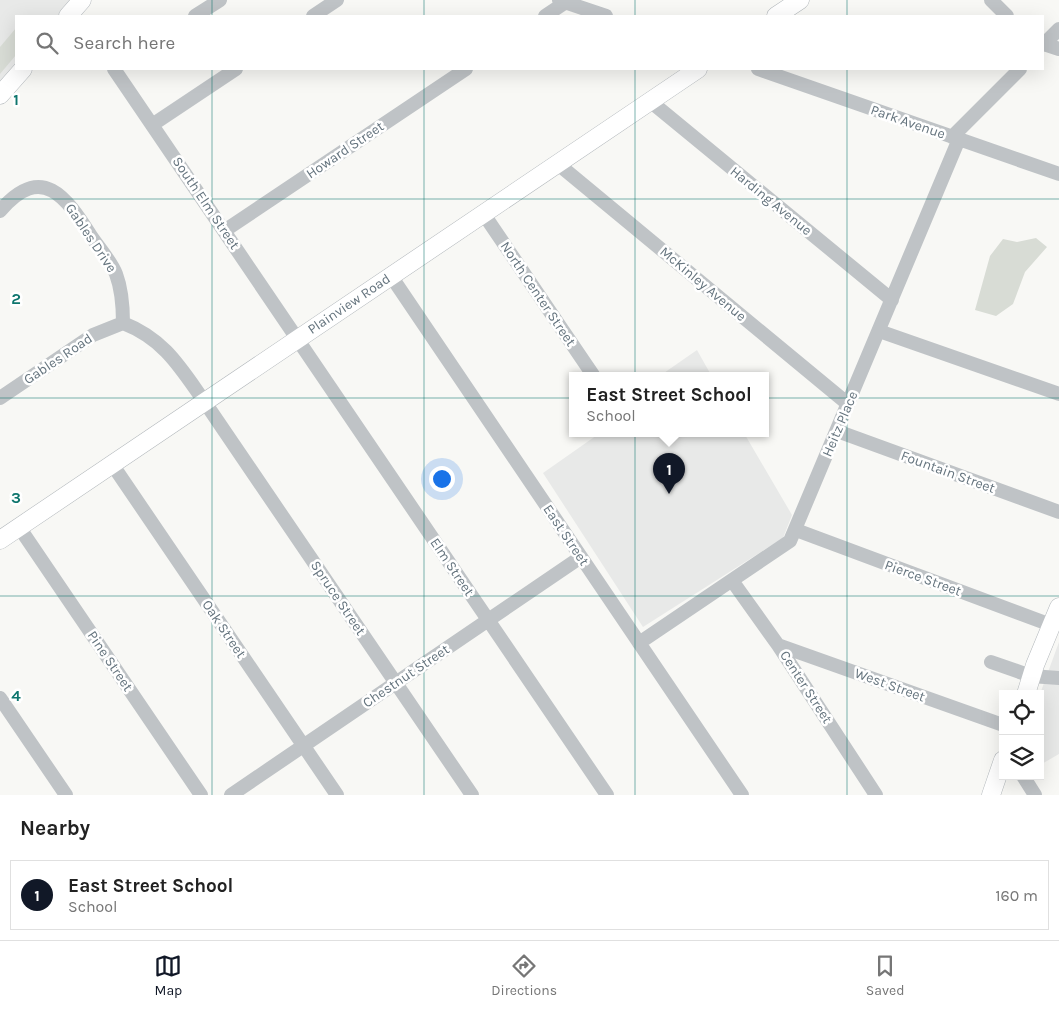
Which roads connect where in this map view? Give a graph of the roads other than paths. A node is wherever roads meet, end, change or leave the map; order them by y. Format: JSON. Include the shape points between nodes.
{"nodes":[{"id":1,"x":220,"y":0,"type":"edge"},
{"id":2,"x":337,"y":0,"type":"edge"},
{"id":3,"x":800,"y":0,"type":"edge"},
{"id":4,"x":992,"y":0,"type":"edge"},
{"id":5,"x":562,"y":1,"type":"edge"},
{"id":6,"x":197,"y":15,"type":"edge"},
{"id":7,"x":314,"y":15,"type":"edge"},
{"id":8,"x":546,"y":15,"type":"edge"},
{"id":9,"x":603,"y":15,"type":"edge"},
{"id":10,"x":778,"y":15,"type":"edge"},
{"id":11,"x":1006,"y":15,"type":"edge"},
{"id":12,"x":1059,"y":29,"type":"edge"},
{"id":13,"x":1044,"y":44,"type":"edge"},
{"id":14,"x":1044,"y":45,"type":"edge"},
{"id":15,"x":1059,"y":49,"type":"edge"},
{"id":16,"x":22,"y":70,"type":"edge"},
{"id":17,"x":115,"y":70,"type":"edge"},
{"id":18,"x":234,"y":70,"type":"edge"},
{"id":19,"x":464,"y":70,"type":"edge"},
{"id":20,"x":697,"y":70,"type":"edge"},
{"id":21,"x":761,"y":70,"type":"edge"},
{"id":22,"x":1019,"y":70,"type":"edge"},
{"id":23,"x":0,"y":95,"type":"edge"},
{"id":24,"x":650,"y":102,"type":"junction"},
{"id":25,"x":152,"y":125,"type":"junction"},
{"id":26,"x":955,"y":138,"type":"junction"},
{"id":27,"x":558,"y":164,"type":"junction"},
{"id":28,"x":1059,"y":174,"type":"edge"},
{"id":29,"x":0,"y":211,"type":"edge"},
{"id":30,"x":483,"y":213,"type":"junction"},
{"id":31,"x":224,"y":230,"type":"junction"},
{"id":32,"x":391,"y":276,"type":"junction"},
{"id":33,"x":892,"y":300,"type":"junction"},
{"id":34,"x":123,"y":323,"type":"junction"},
{"id":35,"x":879,"y":331,"type":"junction"},
{"id":36,"x":297,"y":338,"type":"junction"},
{"id":37,"x":591,"y":372,"type":"edge"},
{"id":38,"x":1059,"y":394,"type":"edge"},
{"id":39,"x":0,"y":398,"type":"edge"},
{"id":40,"x":204,"y":402,"type":"junction"},
{"id":41,"x":848,"y":404,"type":"junction"},
{"id":42,"x":837,"y":431,"type":"junction"},
{"id":43,"x":112,"y":464,"type":"junction"},
{"id":44,"x":1059,"y":512,"type":"edge"},
{"id":45,"x":19,"y":527,"type":"junction"},
{"id":46,"x":796,"y":530,"type":"junction"},
{"id":47,"x":0,"y":540,"type":"edge"},
{"id":48,"x":581,"y":557,"type":"junction"},
{"id":49,"x":733,"y":582,"type":"junction"},
{"id":50,"x":1059,"y":607,"type":"edge"},
{"id":51,"x":489,"y":620,"type":"junction"},
{"id":52,"x":1051,"y":625,"type":"junction"},
{"id":53,"x":639,"y":643,"type":"junction"},
{"id":54,"x":778,"y":645,"type":"junction"},
{"id":55,"x":991,"y":662,"type":"dead end"},
{"id":56,"x":1031,"y":676,"type":"junction"},
{"id":57,"x":1059,"y":678,"type":"edge"},
{"id":58,"x":396,"y":683,"type":"junction"},
{"id":59,"x":1027,"y":690,"type":"edge"},
{"id":60,"x":0,"y":698,"type":"edge"},
{"id":61,"x":999,"y":724,"type":"edge"},
{"id":62,"x":303,"y":746,"type":"junction"},
{"id":63,"x":999,"y":772,"type":"edge"},
{"id":64,"x":1025,"y":780,"type":"edge"},
{"id":65,"x":66,"y":795,"type":"edge"},
{"id":66,"x":201,"y":795,"type":"edge"},
{"id":67,"x":231,"y":795,"type":"edge"},
{"id":68,"x":337,"y":795,"type":"edge"},
{"id":69,"x":472,"y":795,"type":"edge"},
{"id":70,"x":607,"y":795,"type":"edge"},
{"id":71,"x":742,"y":795,"type":"edge"},
{"id":72,"x":876,"y":795,"type":"edge"},
{"id":73,"x":991,"y":795,"type":"edge"},
{"id":74,"x":1035,"y":795,"type":"edge"}],
"edges":[{"from":1,"to":6,"type":"street"},
{"from":2,"to":7,"type":"street"},
{"from":3,"to":10,"type":"main road"},
{"from":4,"to":11,"type":"street"},
{"from":5,"to":8,"type":"street"},
{"from":5,"to":9,"type":"street"},
{"from":12,"to":13,"type":"street"},
{"from":14,"to":15,"type":"street"},
{"from":16,"to":23,"type":"main road"},
{"from":17,"to":25,"type":"street","name":"South Elm Street"},
{"from":18,"to":25,"type":"street"},
{"from":19,"to":31,"type":"street","name":"Howard Street"},
{"from":20,"to":24,"type":"main road","name":"Plainview Road"},
{"from":21,"to":26,"type":"street","name":"Park Avenue"},
{"from":22,"to":26,"type":"street","name":"Heitz Place"},
{"from":24,"to":27,"type":"main road","name":"Plainview Road"},
{"from":24,"to":33,"type":"street","name":"Harding Avenue"},
{"from":25,"to":31,"type":"street","name":"South Elm Street"},
{"from":26,"to":28,"type":"street","name":"Park Avenue"},
{"from":26,"to":33,"type":"street","name":"Heitz Place"},
{"from":27,"to":30,"type":"main road","name":"Plainview Road"},
{"from":27,"to":41,"type":"street","name":"McKinley Avenue"},
{"from":29,"to":34,"type":"street","name":"Gables Drive","via":[[24,190],[36,187],[49,189],[64,198],[116,272],[122,292]]},
{"from":30,"to":32,"type":"main road","name":"Plainview Road"},
{"from":30,"to":37,"type":"street","name":"North Center Street"},
{"from":31,"to":36,"type":"street","name":"South Elm Street"},
{"from":32,"to":36,"type":"main road","name":"Plainview Road"},
{"from":32,"to":48,"type":"street","name":"East Street"},
{"from":33,"to":35,"type":"street","name":"Heitz Place"},
{"from":34,"to":39,"type":"street","name":"Gables Road","via":[[94,335]]},
{"from":34,"to":40,"type":"street","via":[[159,342]]},
{"from":35,"to":38,"type":"street"},
{"from":35,"to":41,"type":"street","name":"Heitz Place"},
{"from":36,"to":40,"type":"main road","name":"Plainview Road"},
{"from":36,"to":51,"type":"street","name":"Elm Street"},
{"from":40,"to":43,"type":"main road","name":"Plainview Road"},
{"from":40,"to":58,"type":"street","name":"Spruce Street"},
{"from":41,"to":42,"type":"street","name":"Heitz Place"},
{"from":42,"to":44,"type":"street","name":"Fountain Street"},
{"from":42,"to":46,"type":"street","name":"Heitz Place"},
{"from":43,"to":45,"type":"main road","name":"Plainview Road"},
{"from":43,"to":62,"type":"street","name":"Oak Street"},
{"from":45,"to":47,"type":"main road","name":"Plainview Road"},
{"from":45,"to":66,"type":"street","name":"Pine Street"},
{"from":46,"to":49,"type":"street","name":"Heitz Place","via":[[790,541]]},
{"from":46,"to":52,"type":"street","name":"Pierce Street"},
{"from":48,"to":51,"type":"street","name":"Chestnut Street"},
{"from":48,"to":53,"type":"street","name":"East Street"},
{"from":49,"to":53,"type":"street","name":"Heitz Place"},
{"from":49,"to":54,"type":"street","name":"Center Street"},
{"from":50,"to":52,"type":"main road"},
{"from":51,"to":58,"type":"street","name":"Chestnut Street"},
{"from":51,"to":70,"type":"street","name":"Elm Street"},
{"from":52,"to":56,"type":"main road"},
{"from":53,"to":71,"type":"street","name":"East Street"},
{"from":54,"to":61,"type":"street","name":"West Street"},
{"from":54,"to":72,"type":"street","name":"Center Street"},
{"from":55,"to":56,"type":"street"},
{"from":56,"to":57,"type":"street"},
{"from":56,"to":59,"type":"main road"},
{"from":58,"to":62,"type":"street","name":"Chestnut Street"},
{"from":58,"to":69,"type":"street","name":"Spruce Street"},
{"from":60,"to":65,"type":"street"},
{"from":62,"to":67,"type":"street","name":"Chestnut Street"},
{"from":62,"to":68,"type":"street","name":"Oak Street"},
{"from":63,"to":73,"type":"main road"},
{"from":64,"to":74,"type":"street"}]}
